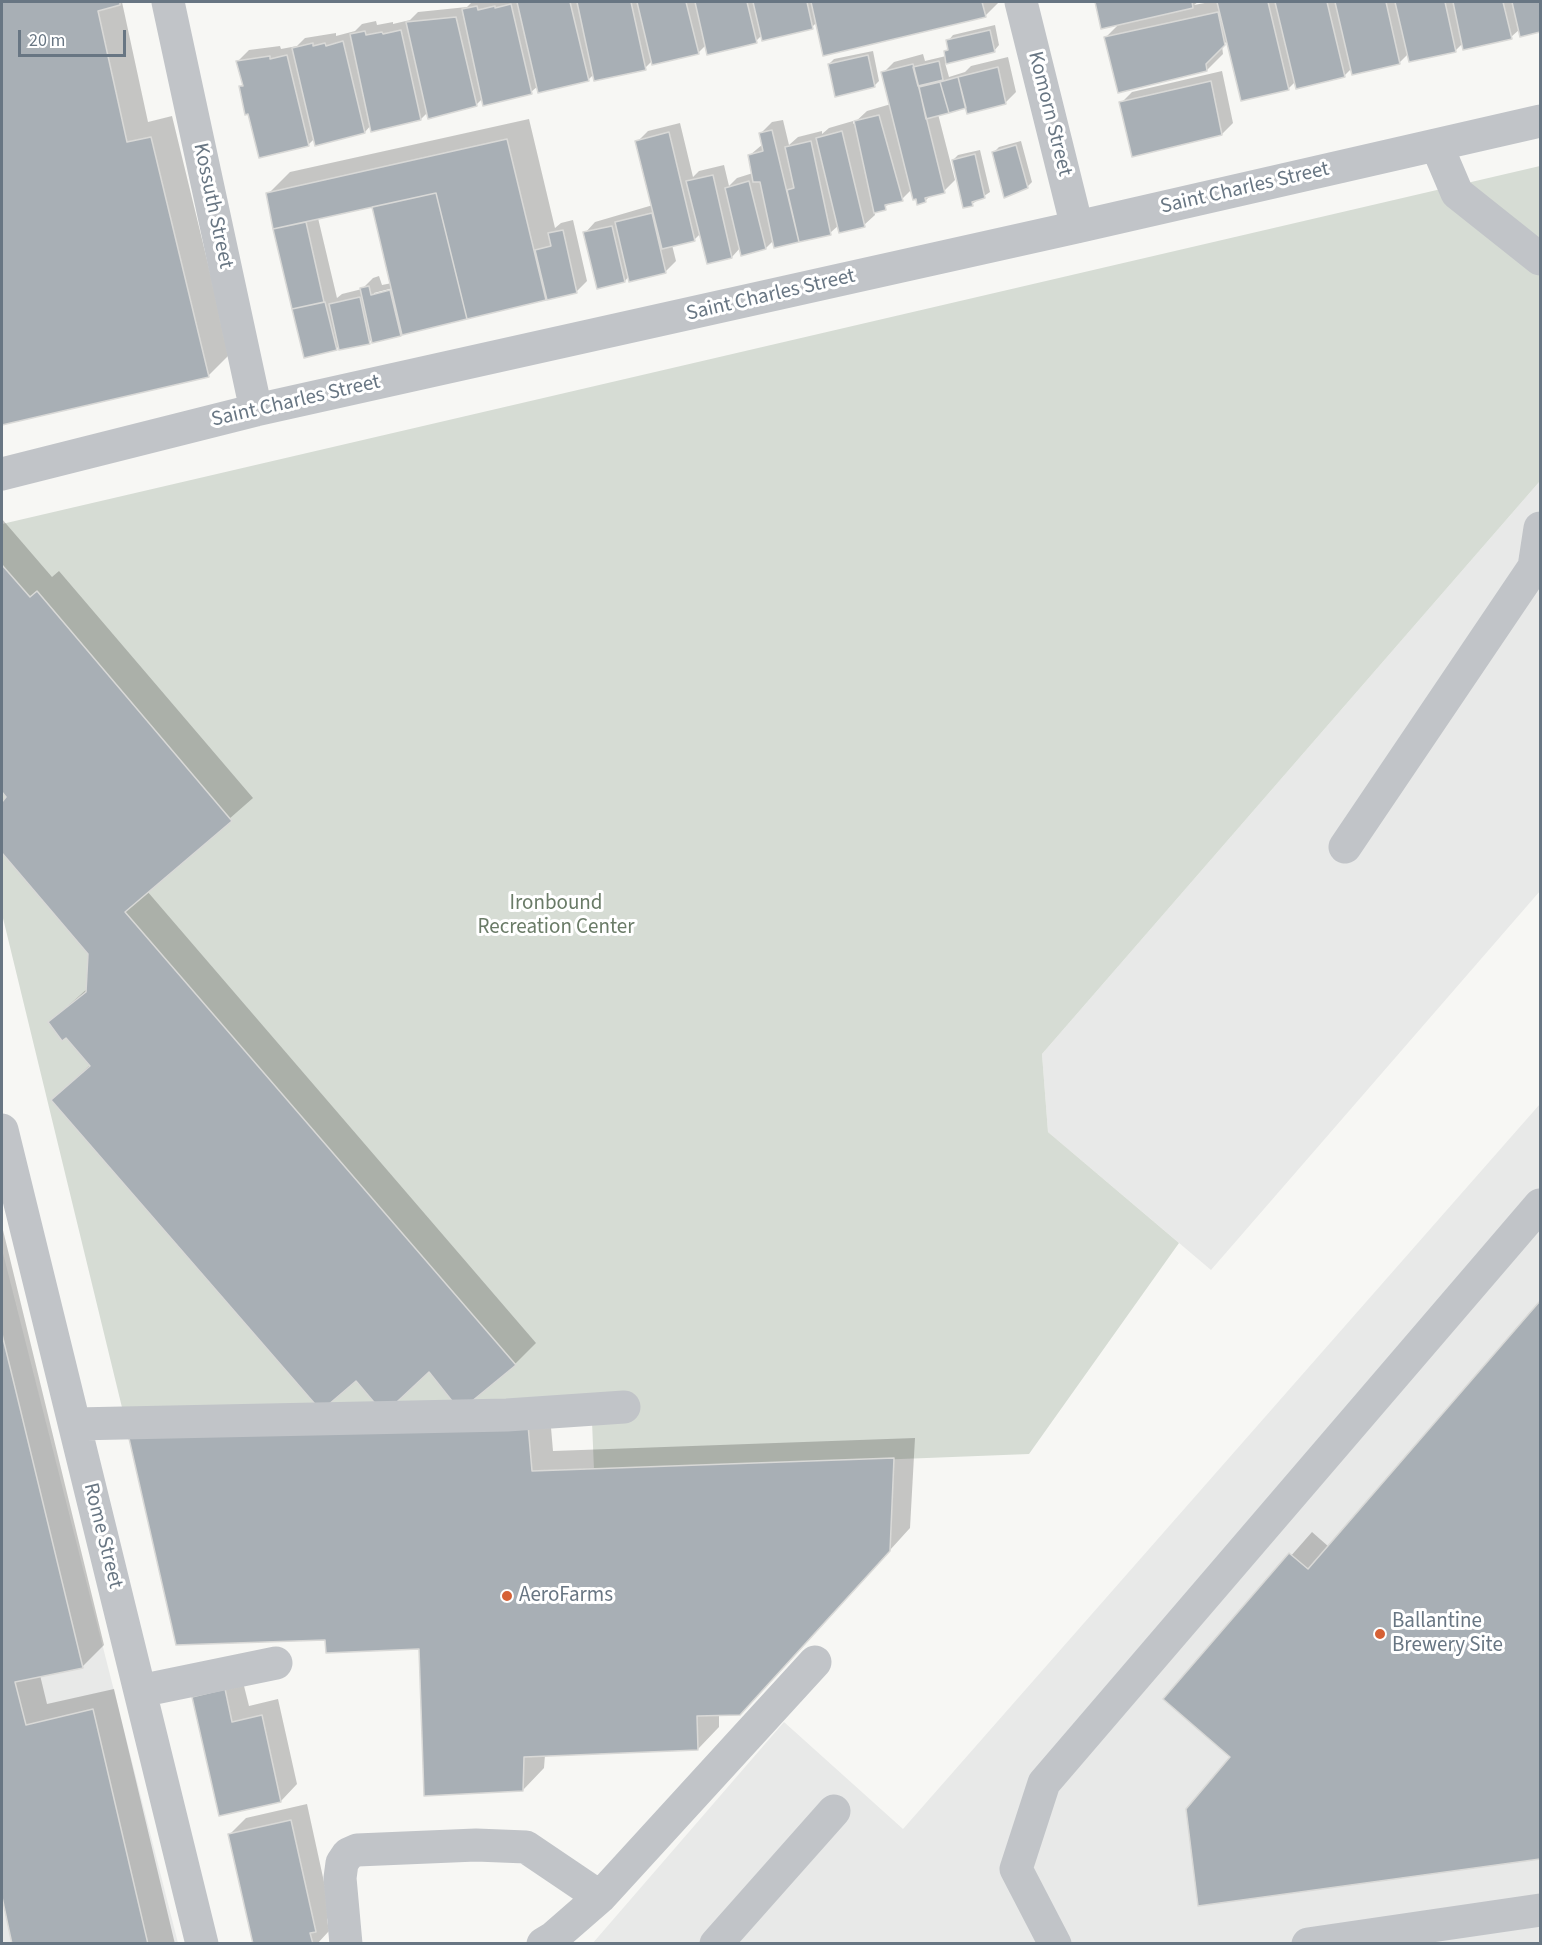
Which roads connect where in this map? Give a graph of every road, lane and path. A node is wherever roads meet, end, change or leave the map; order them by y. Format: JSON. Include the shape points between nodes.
{"nodes":[{"id":1,"x":168,"y":2,"type":"edge"},
{"id":2,"x":1021,"y":2,"type":"edge"},
{"id":3,"x":1540,"y":121,"type":"edge"},
{"id":4,"x":1437,"y":146,"type":"junction"},
{"id":5,"x":1077,"y":227,"type":"junction"},
{"id":6,"x":1540,"y":259,"type":"edge"},
{"id":7,"x":256,"y":410,"type":"junction"},
{"id":8,"x":2,"y":474,"type":"edge"},
{"id":9,"x":1540,"y":528,"type":"edge"},
{"id":10,"x":1345,"y":847,"type":"dead end"},
{"id":11,"x":2,"y":1130,"type":"edge"},
{"id":12,"x":1540,"y":1205,"type":"edge"},
{"id":13,"x":624,"y":1407,"type":"dead end"},
{"id":14,"x":75,"y":1424,"type":"junction"},
{"id":15,"x":815,"y":1662,"type":"dead end"},
{"id":16,"x":276,"y":1663,"type":"dead end"},
{"id":17,"x":140,"y":1691,"type":"junction"},
{"id":18,"x":834,"y":1811,"type":"dead end"},
{"id":19,"x":600,"y":1897,"type":"junction"},
{"id":20,"x":1540,"y":1910,"type":"edge"},
{"id":21,"x":202,"y":1944,"type":"edge"},
{"id":22,"x":346,"y":1944,"type":"edge"},
{"id":23,"x":543,"y":1944,"type":"edge"},
{"id":24,"x":716,"y":1944,"type":"edge"},
{"id":25,"x":1055,"y":1944,"type":"edge"},
{"id":26,"x":1308,"y":1944,"type":"edge"}],
"edges":[{"from":1,"to":7,"type":"street","name":"Kossuth Street"},
{"from":2,"to":5,"type":"street","name":"Komorn Street"},
{"from":3,"to":4,"type":"street","name":"Saint Charles Street"},
{"from":4,"to":5,"type":"street","name":"Saint Charles Street"},
{"from":4,"to":6,"type":"street","via":[[1457,193]]},
{"from":5,"to":7,"type":"street","name":"Saint Charles Street"},
{"from":7,"to":8,"type":"street","name":"Saint Charles Street"},
{"from":9,"to":10,"type":"street","via":[[1534,567]]},
{"from":11,"to":14,"type":"street","name":"Rome Street"},
{"from":12,"to":25,"type":"street","via":[[1044,1783],[1016,1869]]},
{"from":13,"to":14,"type":"street","via":[[507,1415]]},
{"from":14,"to":17,"type":"street","name":"Rome Street"},
{"from":15,"to":19,"type":"street"},
{"from":16,"to":17,"type":"street"},
{"from":17,"to":21,"type":"street","name":"Rome Street"},
{"from":18,"to":24,"type":"street"},
{"from":19,"to":22,"type":"street","via":[[526,1847],[357,1850],[342,1863],[340,1878]]},
{"from":19,"to":23,"type":"street"},
{"from":20,"to":26,"type":"street"}]}
